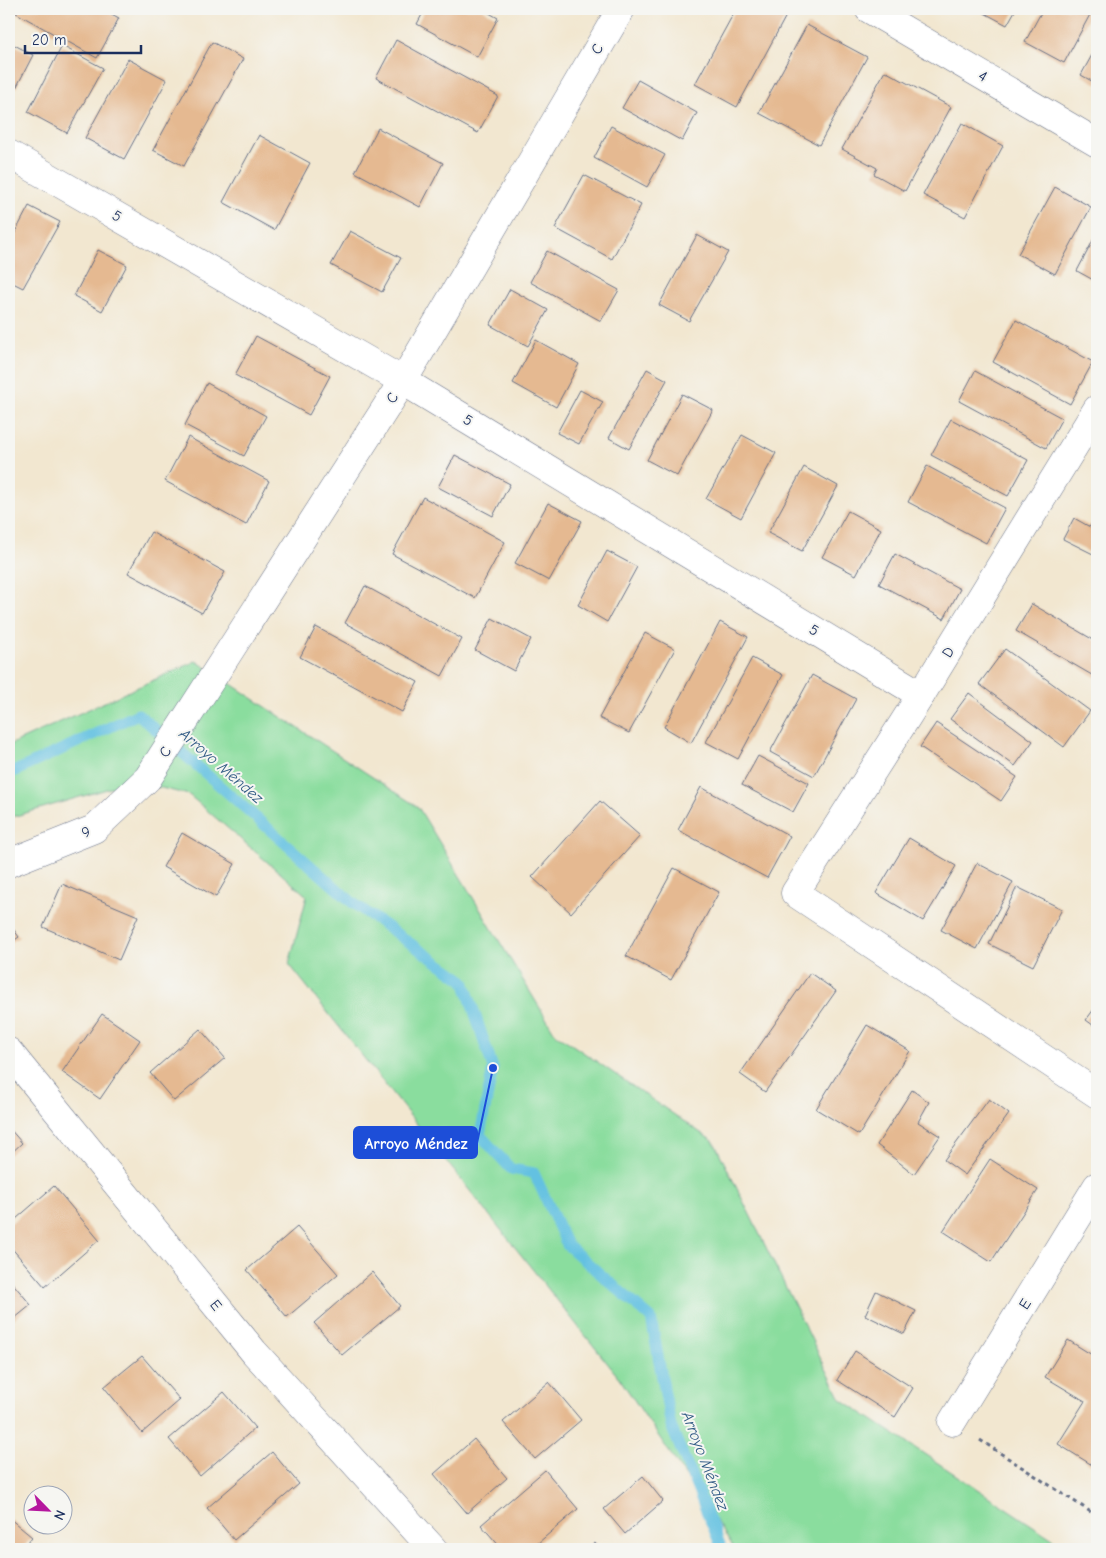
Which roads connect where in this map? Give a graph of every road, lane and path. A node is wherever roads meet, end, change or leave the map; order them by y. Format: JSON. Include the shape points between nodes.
{"nodes":[{"id":1,"x":620,"y":9,"type":"edge"},
{"id":2,"x":870,"y":9,"type":"edge"},
{"id":3,"x":1097,"y":143,"type":"edge"},
{"id":4,"x":9,"y":154,"type":"edge"},
{"id":5,"x":403,"y":381,"type":"junction"},
{"id":6,"x":1097,"y":409,"type":"edge"},
{"id":7,"x":921,"y":695,"type":"junction"},
{"id":8,"x":148,"y":778,"type":"joint"},
{"id":9,"x":9,"y":863,"type":"edge"},
{"id":10,"x":9,"y":1052,"type":"edge"},
{"id":11,"x":1097,"y":1094,"type":"edge"},
{"id":12,"x":1097,"y":1186,"type":"edge"},
{"id":13,"x":952,"y":1422,"type":"joint"},
{"id":14,"x":1097,"y":1516,"type":"edge"},
{"id":15,"x":433,"y":1549,"type":"edge"}],
"edges":[{"from":1,"to":5,"type":"street","name":"C"},
{"from":2,"to":3,"type":"street","name":"4"},
{"from":4,"to":5,"type":"street","name":"5"},
{"from":5,"to":7,"type":"street","name":"5"},
{"from":5,"to":8,"type":"street","name":"C"},
{"from":6,"to":7,"type":"street","name":"D"},
{"from":7,"to":11,"type":"street","name":"D","via":[[795,893]]},
{"from":8,"to":9,"type":"street","name":"9","via":[[94,829]]},
{"from":10,"to":15,"type":"street","name":"E","via":[[254,1352]]},
{"from":12,"to":13,"type":"street","name":"E"},
{"from":13,"to":14,"type":"path"}]}
